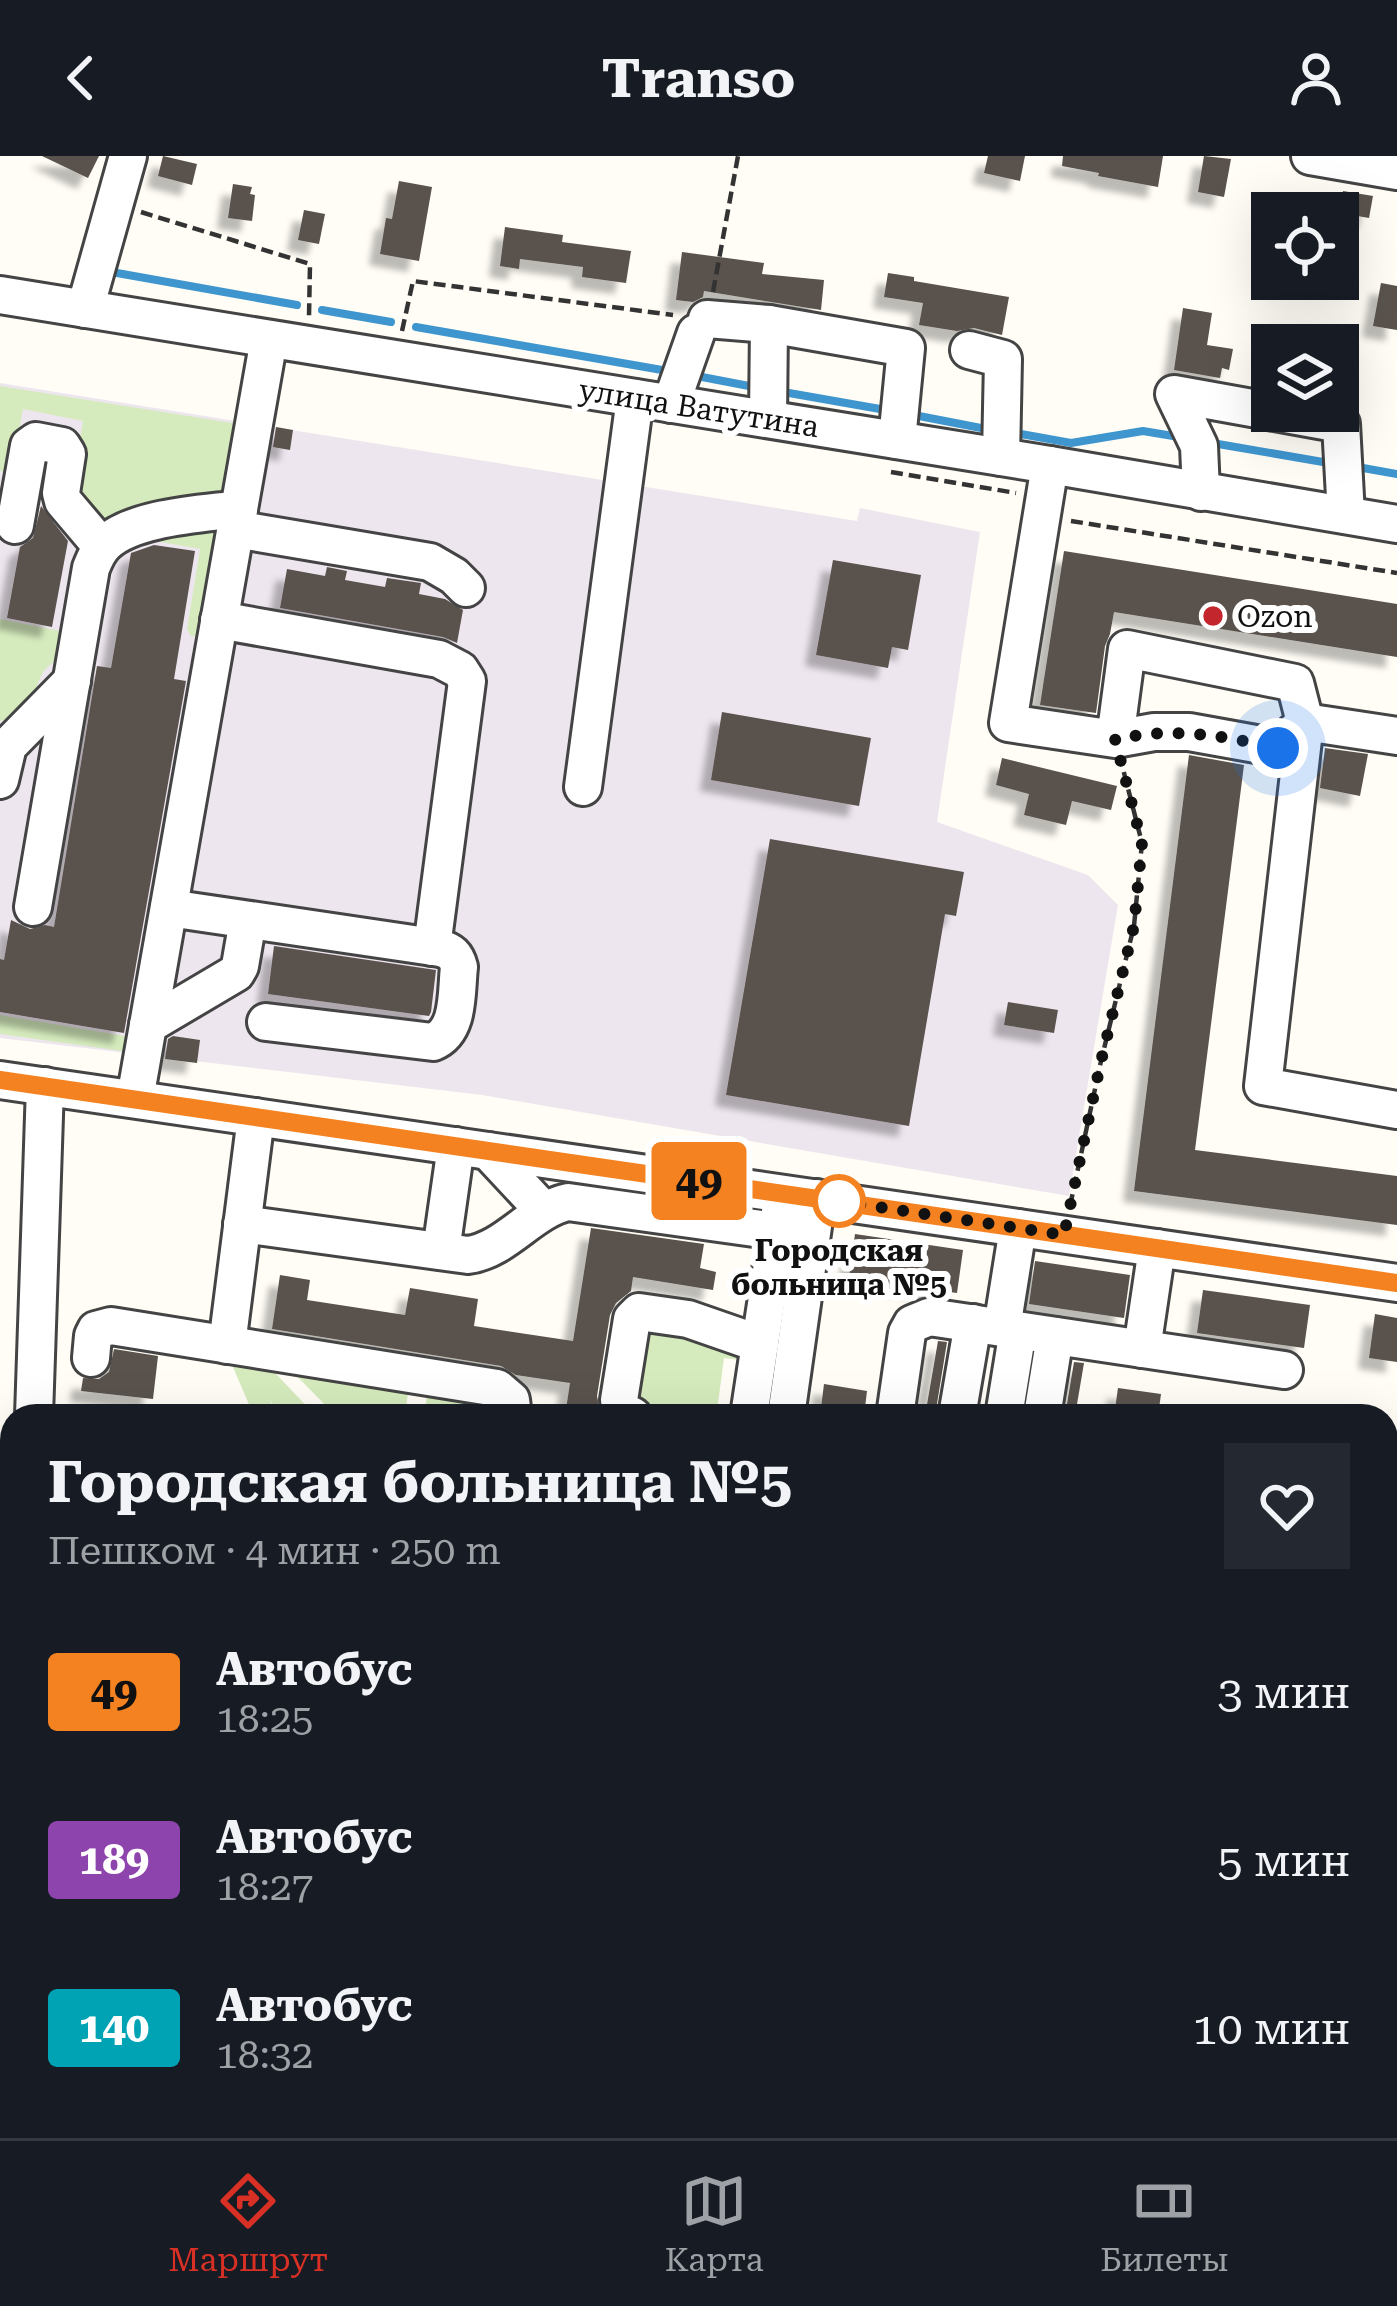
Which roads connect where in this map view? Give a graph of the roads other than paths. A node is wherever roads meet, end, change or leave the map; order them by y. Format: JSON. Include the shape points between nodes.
{"nodes":[{"id":1,"x":128,"y":156,"type":"edge"},
{"id":2,"x":1310,"y":156,"type":"edge"},
{"id":3,"x":1397,"y":171,"type":"edge"},
{"id":4,"x":0,"y":296,"type":"edge"},
{"id":5,"x":85,"y":309,"type":"junction"},
{"id":6,"x":769,"y":324,"type":"junction"},
{"id":7,"x":269,"y":339,"type":"junction"},
{"id":8,"x":969,"y":350,"type":"dead end"},
{"id":9,"x":634,"y":398,"type":"junction"},
{"id":10,"x":671,"y":404,"type":"junction"},
{"id":11,"x":768,"y":419,"type":"junction"},
{"id":12,"x":897,"y":440,"type":"junction"},
{"id":13,"x":1001,"y":457,"type":"junction"},
{"id":14,"x":1050,"y":465,"type":"junction"},
{"id":15,"x":11,"y":481,"type":"edge"},
{"id":16,"x":1201,"y":492,"type":"junction"},
{"id":17,"x":1346,"y":515,"type":"junction"},
{"id":18,"x":237,"y":519,"type":"junction"},
{"id":19,"x":1397,"y":524,"type":"edge"},
{"id":20,"x":15,"y":525,"type":"dead end"},
{"id":21,"x":102,"y":547,"type":"junction"},
{"id":22,"x":466,"y":588,"type":"dead end"},
{"id":23,"x":219,"y":620,"type":"junction"},
{"id":24,"x":72,"y":681,"type":"junction"},
{"id":25,"x":1305,"y":722,"type":"junction"},
{"id":26,"x":1397,"y":736,"type":"edge"},
{"id":27,"x":1115,"y":739,"type":"junction"},
{"id":28,"x":0,"y":780,"type":"edge"},
{"id":29,"x":583,"y":787,"type":"dead end"},
{"id":30,"x":33,"y":907,"type":"dead end"},
{"id":31,"x":169,"y":908,"type":"junction"},
{"id":32,"x":248,"y":920,"type":"junction"},
{"id":33,"x":432,"y":947,"type":"junction"},
{"id":34,"x":266,"y":1022,"type":"dead end"},
{"id":35,"x":148,"y":1025,"type":"junction"},
{"id":36,"x":0,"y":1080,"type":"edge"},
{"id":37,"x":45,"y":1086,"type":"junction"},
{"id":38,"x":135,"y":1100,"type":"junction"},
{"id":39,"x":1397,"y":1110,"type":"edge"},
{"id":40,"x":256,"y":1117,"type":"junction"},
{"id":41,"x":472,"y":1148,"type":"junction"},
{"id":42,"x":800,"y":1196,"type":"junction"},
{"id":43,"x":544,"y":1211,"type":"junction"},
{"id":44,"x":242,"y":1224,"type":"junction"},
{"id":45,"x":1018,"y":1228,"type":"junction"},
{"id":46,"x":776,"y":1231,"type":"junction"},
{"id":47,"x":1157,"y":1249,"type":"junction"},
{"id":48,"x":441,"y":1251,"type":"junction"},
{"id":49,"x":1397,"y":1283,"type":"edge"},
{"id":50,"x":998,"y":1327,"type":"junction"},
{"id":51,"x":1055,"y":1336,"type":"junction"},
{"id":52,"x":760,"y":1344,"type":"junction"},
{"id":53,"x":227,"y":1345,"type":"junction"},
{"id":54,"x":1142,"y":1349,"type":"junction"},
{"id":55,"x":91,"y":1358,"type":"dead end"},
{"id":56,"x":1284,"y":1370,"type":"dead end"},
{"id":57,"x":34,"y":1404,"type":"edge"},
{"id":58,"x":512,"y":1404,"type":"edge"},
{"id":59,"x":620,"y":1404,"type":"edge"},
{"id":60,"x":751,"y":1404,"type":"edge"},
{"id":61,"x":787,"y":1404,"type":"edge"},
{"id":62,"x":897,"y":1404,"type":"edge"},
{"id":63,"x":963,"y":1404,"type":"edge"},
{"id":64,"x":1003,"y":1404,"type":"edge"},
{"id":65,"x":1044,"y":1404,"type":"edge"}],
"edges":[{"from":1,"to":5,"type":"street"},
{"from":2,"to":3,"type":"street"},
{"from":4,"to":5,"type":"street","name":"улица Ватутина"},
{"from":5,"to":7,"type":"street","name":"улица Ватутина"},
{"from":6,"to":10,"type":"street","via":[[702,326]]},
{"from":6,"to":11,"type":"street"},
{"from":6,"to":12,"type":"street","via":[[906,348]]},
{"from":7,"to":9,"type":"street","name":"улица Ватутина"},
{"from":7,"to":18,"type":"street"},
{"from":8,"to":13,"type":"street","via":[[1003,359]]},
{"from":9,"to":10,"type":"street","name":"улица Ватутина"},
{"from":9,"to":29,"type":"street"},
{"from":10,"to":11,"type":"street","name":"улица Ватутина"},
{"from":11,"to":12,"type":"street","name":"улица Ватутина"},
{"from":12,"to":13,"type":"street","name":"улица Ватутина"},
{"from":13,"to":14,"type":"street","name":"улица Ватутина"},
{"from":14,"to":16,"type":"street","name":"улица Ватутина"},
{"from":14,"to":27,"type":"street","via":[[1008,723]]},
{"from":15,"to":20,"type":"street"},
{"from":15,"to":21,"type":"street","via":[[32,442],[67,449],[62,497]]},
{"from":16,"to":17,"type":"street","name":"улица Ватутина"},
{"from":16,"to":17,"type":"street","via":[[1198,446],[1174,394],[1341,424]]},
{"from":17,"to":19,"type":"street","name":"улица Ватутина"},
{"from":18,"to":21,"type":"street","via":[[143,525]]},
{"from":18,"to":22,"type":"street","via":[[430,562]]},
{"from":18,"to":23,"type":"street"},
{"from":21,"to":24,"type":"street","via":[[91,568]]},
{"from":23,"to":31,"type":"street"},
{"from":23,"to":33,"type":"street","via":[[440,658],[460,670],[467,692]]},
{"from":24,"to":28,"type":"street","via":[[8,746]]},
{"from":24,"to":30,"type":"street"},
{"from":25,"to":26,"type":"street"},
{"from":25,"to":27,"type":"street","via":[[1278,748],[1189,732]]},
{"from":25,"to":27,"type":"street","via":[[1295,683],[1127,649]]},
{"from":25,"to":39,"type":"street","via":[[1263,1086]]},
{"from":31,"to":32,"type":"street"},
{"from":31,"to":35,"type":"street"},
{"from":32,"to":33,"type":"street"},
{"from":32,"to":35,"type":"street","via":[[236,973]]},
{"from":33,"to":34,"type":"street","via":[[450,951],[459,967],[452,1026],[442,1039]]},
{"from":35,"to":38,"type":"street"},
{"from":36,"to":37,"type":"street"},
{"from":37,"to":38,"type":"street"},
{"from":37,"to":57,"type":"street"},
{"from":38,"to":40,"type":"street"},
{"from":40,"to":41,"type":"street"},
{"from":40,"to":44,"type":"street"},
{"from":41,"to":42,"type":"street"},
{"from":41,"to":43,"type":"street"},
{"from":41,"to":48,"type":"street"},
{"from":42,"to":45,"type":"street"},
{"from":42,"to":46,"type":"street"},
{"from":42,"to":61,"type":"street"},
{"from":43,"to":46,"type":"street","via":[[568,1202]]},
{"from":43,"to":48,"type":"street","via":[[478,1254]]},
{"from":44,"to":48,"type":"street"},
{"from":44,"to":53,"type":"street"},
{"from":45,"to":47,"type":"street"},
{"from":45,"to":50,"type":"street"},
{"from":46,"to":52,"type":"street"},
{"from":47,"to":49,"type":"street"},
{"from":47,"to":54,"type":"street"},
{"from":50,"to":51,"type":"street"},
{"from":50,"to":62,"type":"street","via":[[929,1317],[912,1324]]},
{"from":50,"to":63,"type":"street"},
{"from":50,"to":64,"type":"street"},
{"from":51,"to":54,"type":"street"},
{"from":51,"to":65,"type":"street"},
{"from":52,"to":59,"type":"street","via":[[639,1312]]},
{"from":52,"to":60,"type":"street"},
{"from":53,"to":55,"type":"street","via":[[103,1327],[93,1336]]},
{"from":53,"to":58,"type":"street","via":[[497,1388]]},
{"from":54,"to":56,"type":"street"}]}
